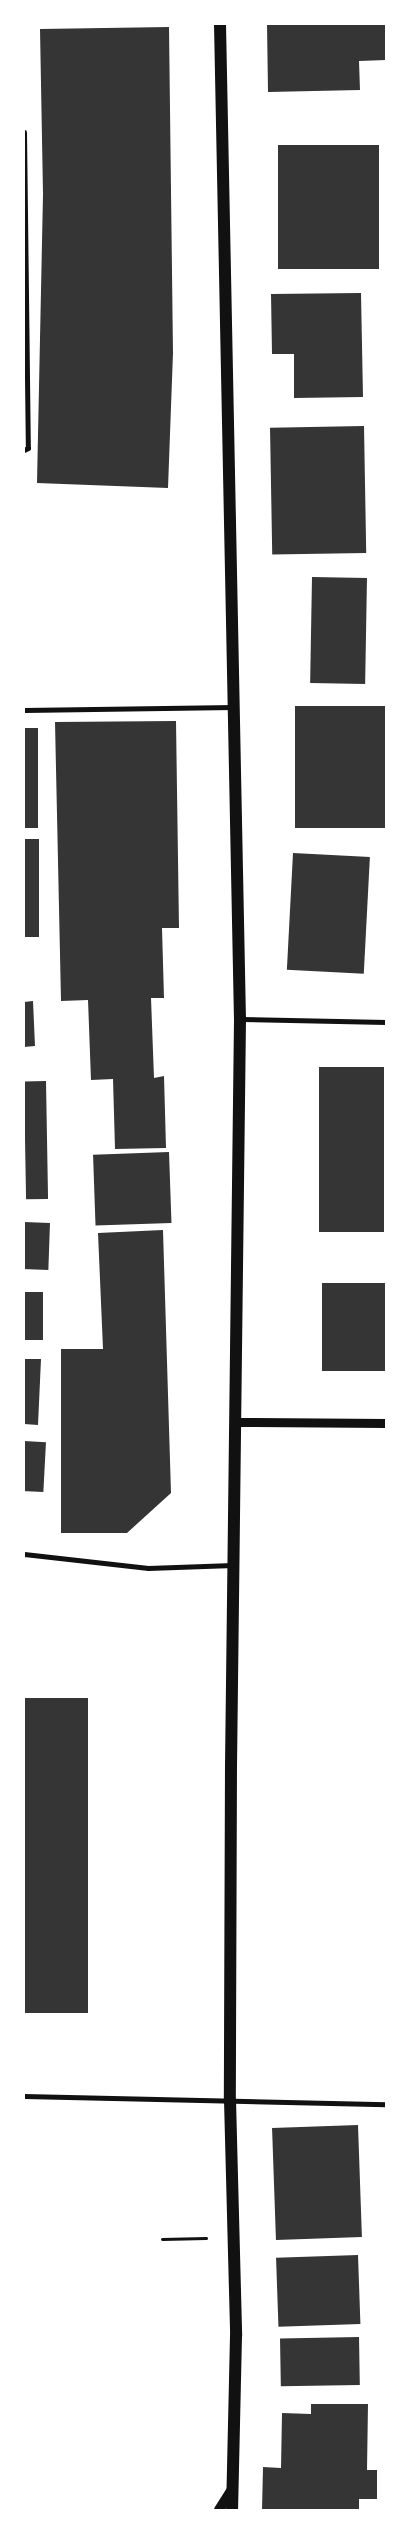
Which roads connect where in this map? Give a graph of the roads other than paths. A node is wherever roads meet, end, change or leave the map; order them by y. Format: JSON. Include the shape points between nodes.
{"nodes":[{"id":1,"x":220,"y":24,"type":"edge"},
{"id":2,"x":24,"y":132,"type":"edge"},
{"id":3,"x":24,"y":450,"type":"edge"},
{"id":4,"x":237,"y":707,"type":"junction"},
{"id":5,"x":24,"y":710,"type":"edge"},
{"id":6,"x":240,"y":1019,"type":"junction"},
{"id":7,"x":386,"y":1022,"type":"edge"},
{"id":8,"x":238,"y":1422,"type":"junction"},
{"id":9,"x":386,"y":1423,"type":"edge"},
{"id":10,"x":24,"y":1554,"type":"edge"},
{"id":11,"x":236,"y":1565,"type":"junction"},
{"id":12,"x":24,"y":2096,"type":"edge"},
{"id":13,"x":230,"y":2100,"type":"junction"},
{"id":14,"x":386,"y":2104,"type":"edge"},
{"id":15,"x":232,"y":2491,"type":"junction"},
{"id":16,"x":219,"y":2510,"type":"edge"},
{"id":17,"x":232,"y":2510,"type":"edge"}],
"edges":[{"from":1,"to":4,"type":"main road"},
{"from":2,"to":3,"type":"street","via":[[28,448]]},
{"from":4,"to":5,"type":"street"},
{"from":4,"to":6,"type":"main road"},
{"from":6,"to":7,"type":"street"},
{"from":6,"to":8,"type":"main road"},
{"from":8,"to":9,"type":"street"},
{"from":8,"to":11,"type":"main road"},
{"from":10,"to":11,"type":"street","via":[[148,1568]]},
{"from":11,"to":13,"type":"main road"},
{"from":12,"to":13,"type":"street"},
{"from":13,"to":14,"type":"street"},
{"from":13,"to":15,"type":"main road","via":[[236,2336]]},
{"from":15,"to":16,"type":"main road"},
{"from":15,"to":17,"type":"main road"}]}
